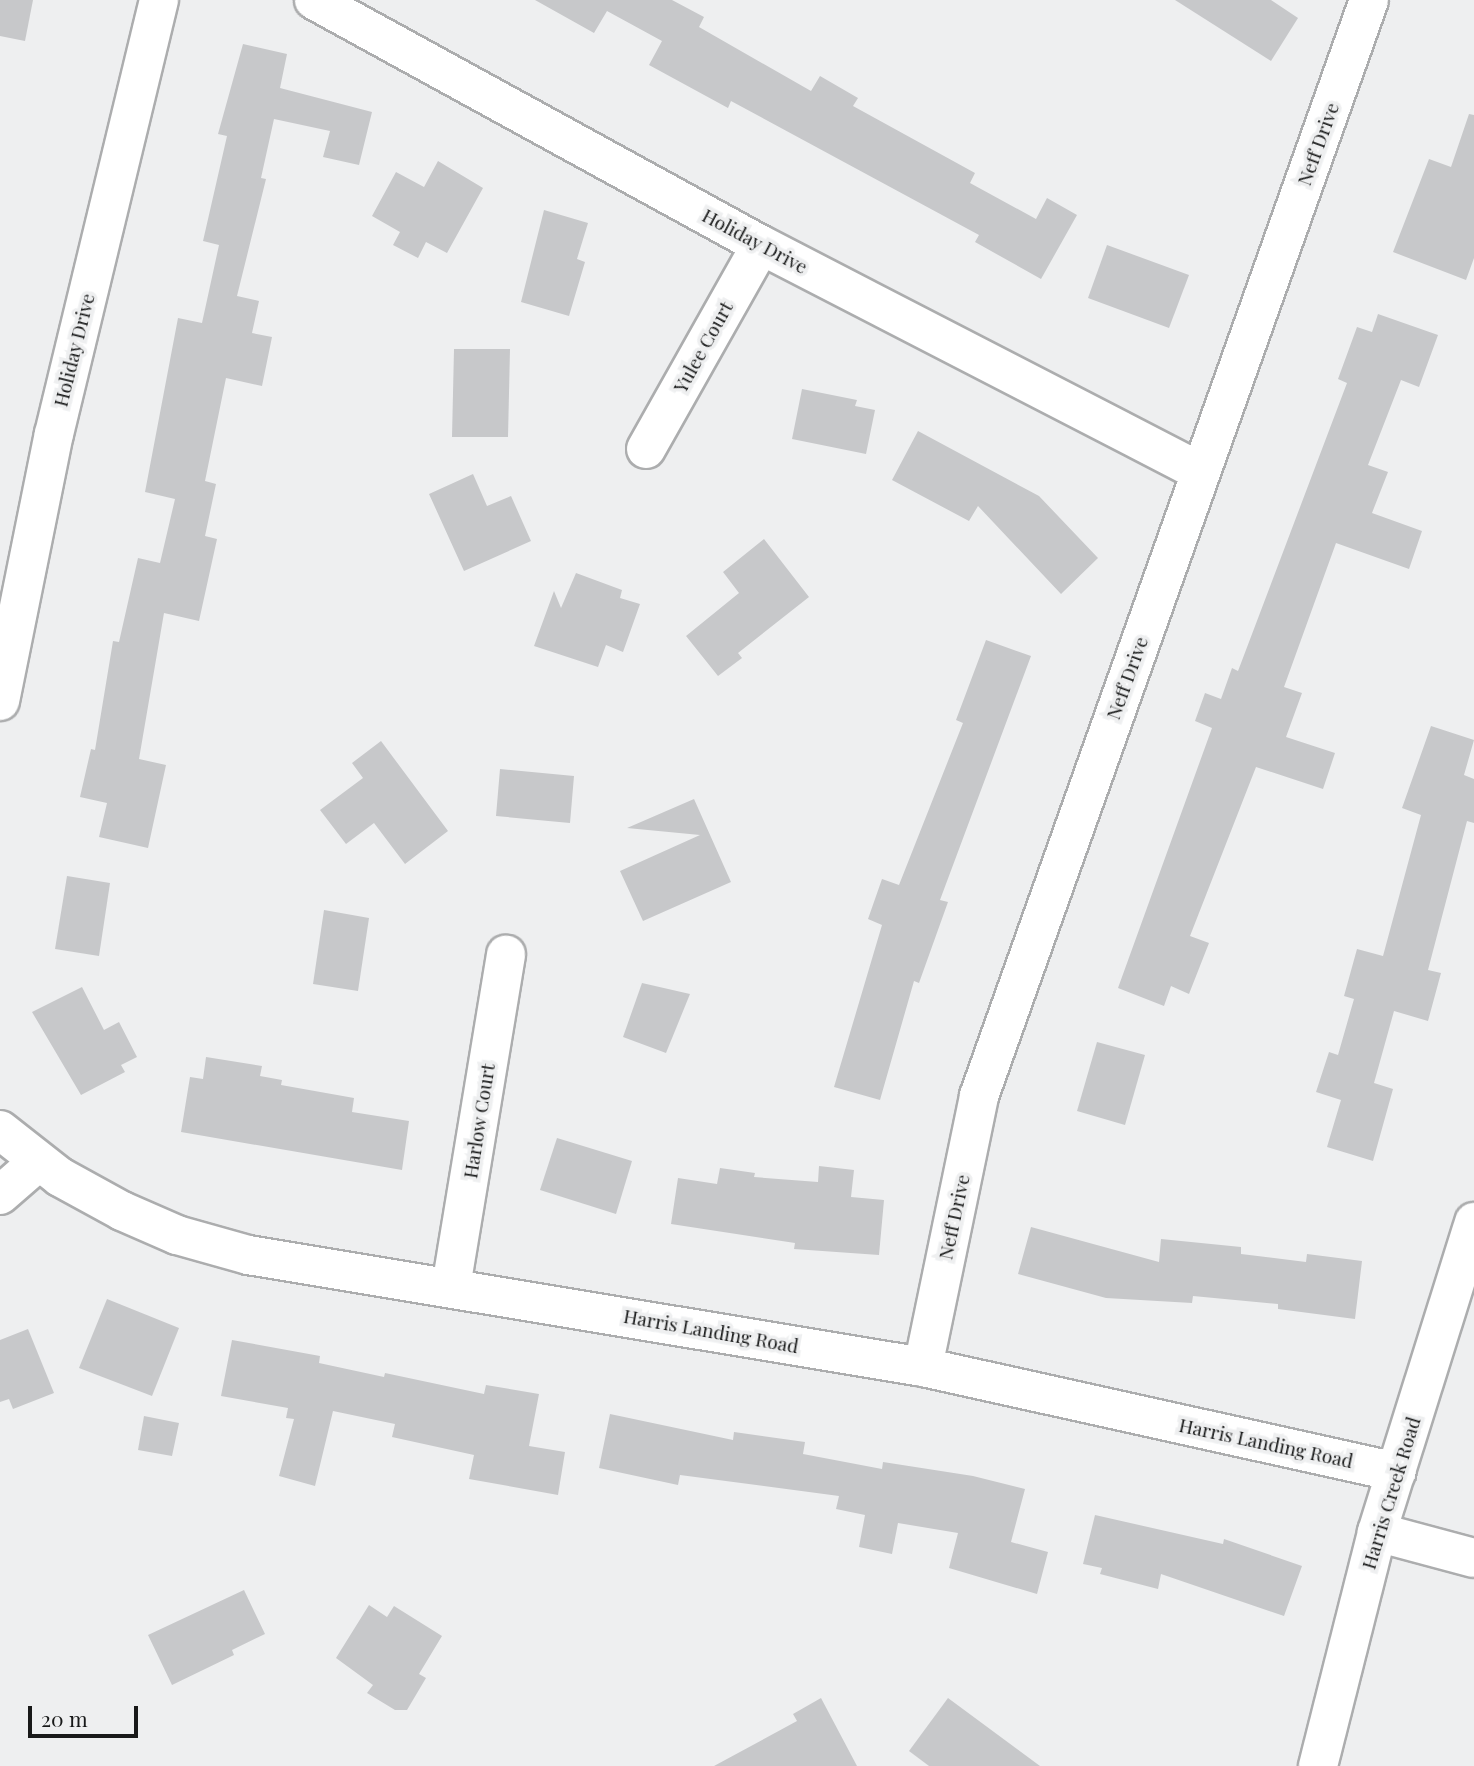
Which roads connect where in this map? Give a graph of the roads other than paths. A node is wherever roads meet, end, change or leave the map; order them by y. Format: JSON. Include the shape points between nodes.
{"nodes":[{"id":1,"x":159,"y":0,"type":"edge"},
{"id":2,"x":314,"y":0,"type":"edge"},
{"id":3,"x":1370,"y":0,"type":"edge"},
{"id":4,"x":761,"y":245,"type":"junction"},
{"id":5,"x":646,"y":449,"type":"dead end"},
{"id":6,"x":1200,"y":472,"type":"junction"},
{"id":7,"x":0,"y":701,"type":"edge"},
{"id":8,"x":506,"y":955,"type":"dead end"},
{"id":9,"x":0,"y":1130,"type":"edge"},
{"id":10,"x":38,"y":1162,"type":"junction"},
{"id":11,"x":0,"y":1195,"type":"edge"},
{"id":12,"x":1474,"y":1223,"type":"edge"},
{"id":13,"x":452,"y":1287,"type":"junction"},
{"id":14,"x":923,"y":1367,"type":"junction"},
{"id":15,"x":1397,"y":1472,"type":"junction"},
{"id":16,"x":1377,"y":1532,"type":"junction"},
{"id":17,"x":1474,"y":1558,"type":"edge"},
{"id":18,"x":1318,"y":1766,"type":"edge"}],
"edges":[{"from":1,"to":7,"type":"street","name":"Holiday Drive","via":[[54,434]]},
{"from":2,"to":4,"type":"street","name":"Holiday Drive"},
{"from":3,"to":6,"type":"street","name":"Neff Drive"},
{"from":4,"to":5,"type":"street","name":"Yulee Court"},
{"from":4,"to":6,"type":"street","name":"Holiday Drive"},
{"from":6,"to":14,"type":"street","name":"Neff Drive","via":[[979,1096]]},
{"from":8,"to":13,"type":"street","name":"Harlow Court"},
{"from":9,"to":10,"type":"street","name":"Harris Landing Road"},
{"from":10,"to":11,"type":"street"},
{"from":10,"to":13,"type":"street","name":"Harris Landing Road","via":[[122,1212],[177,1235],[248,1255]]},
{"from":12,"to":15,"type":"street","name":"Harris Creek Road"},
{"from":13,"to":14,"type":"street","name":"Harris Landing Road"},
{"from":14,"to":15,"type":"street","name":"Harris Landing Road"},
{"from":15,"to":16,"type":"street","name":"Harris Creek Road"},
{"from":16,"to":17,"type":"street"},
{"from":16,"to":18,"type":"street","name":"Harris Creek Road"}]}
